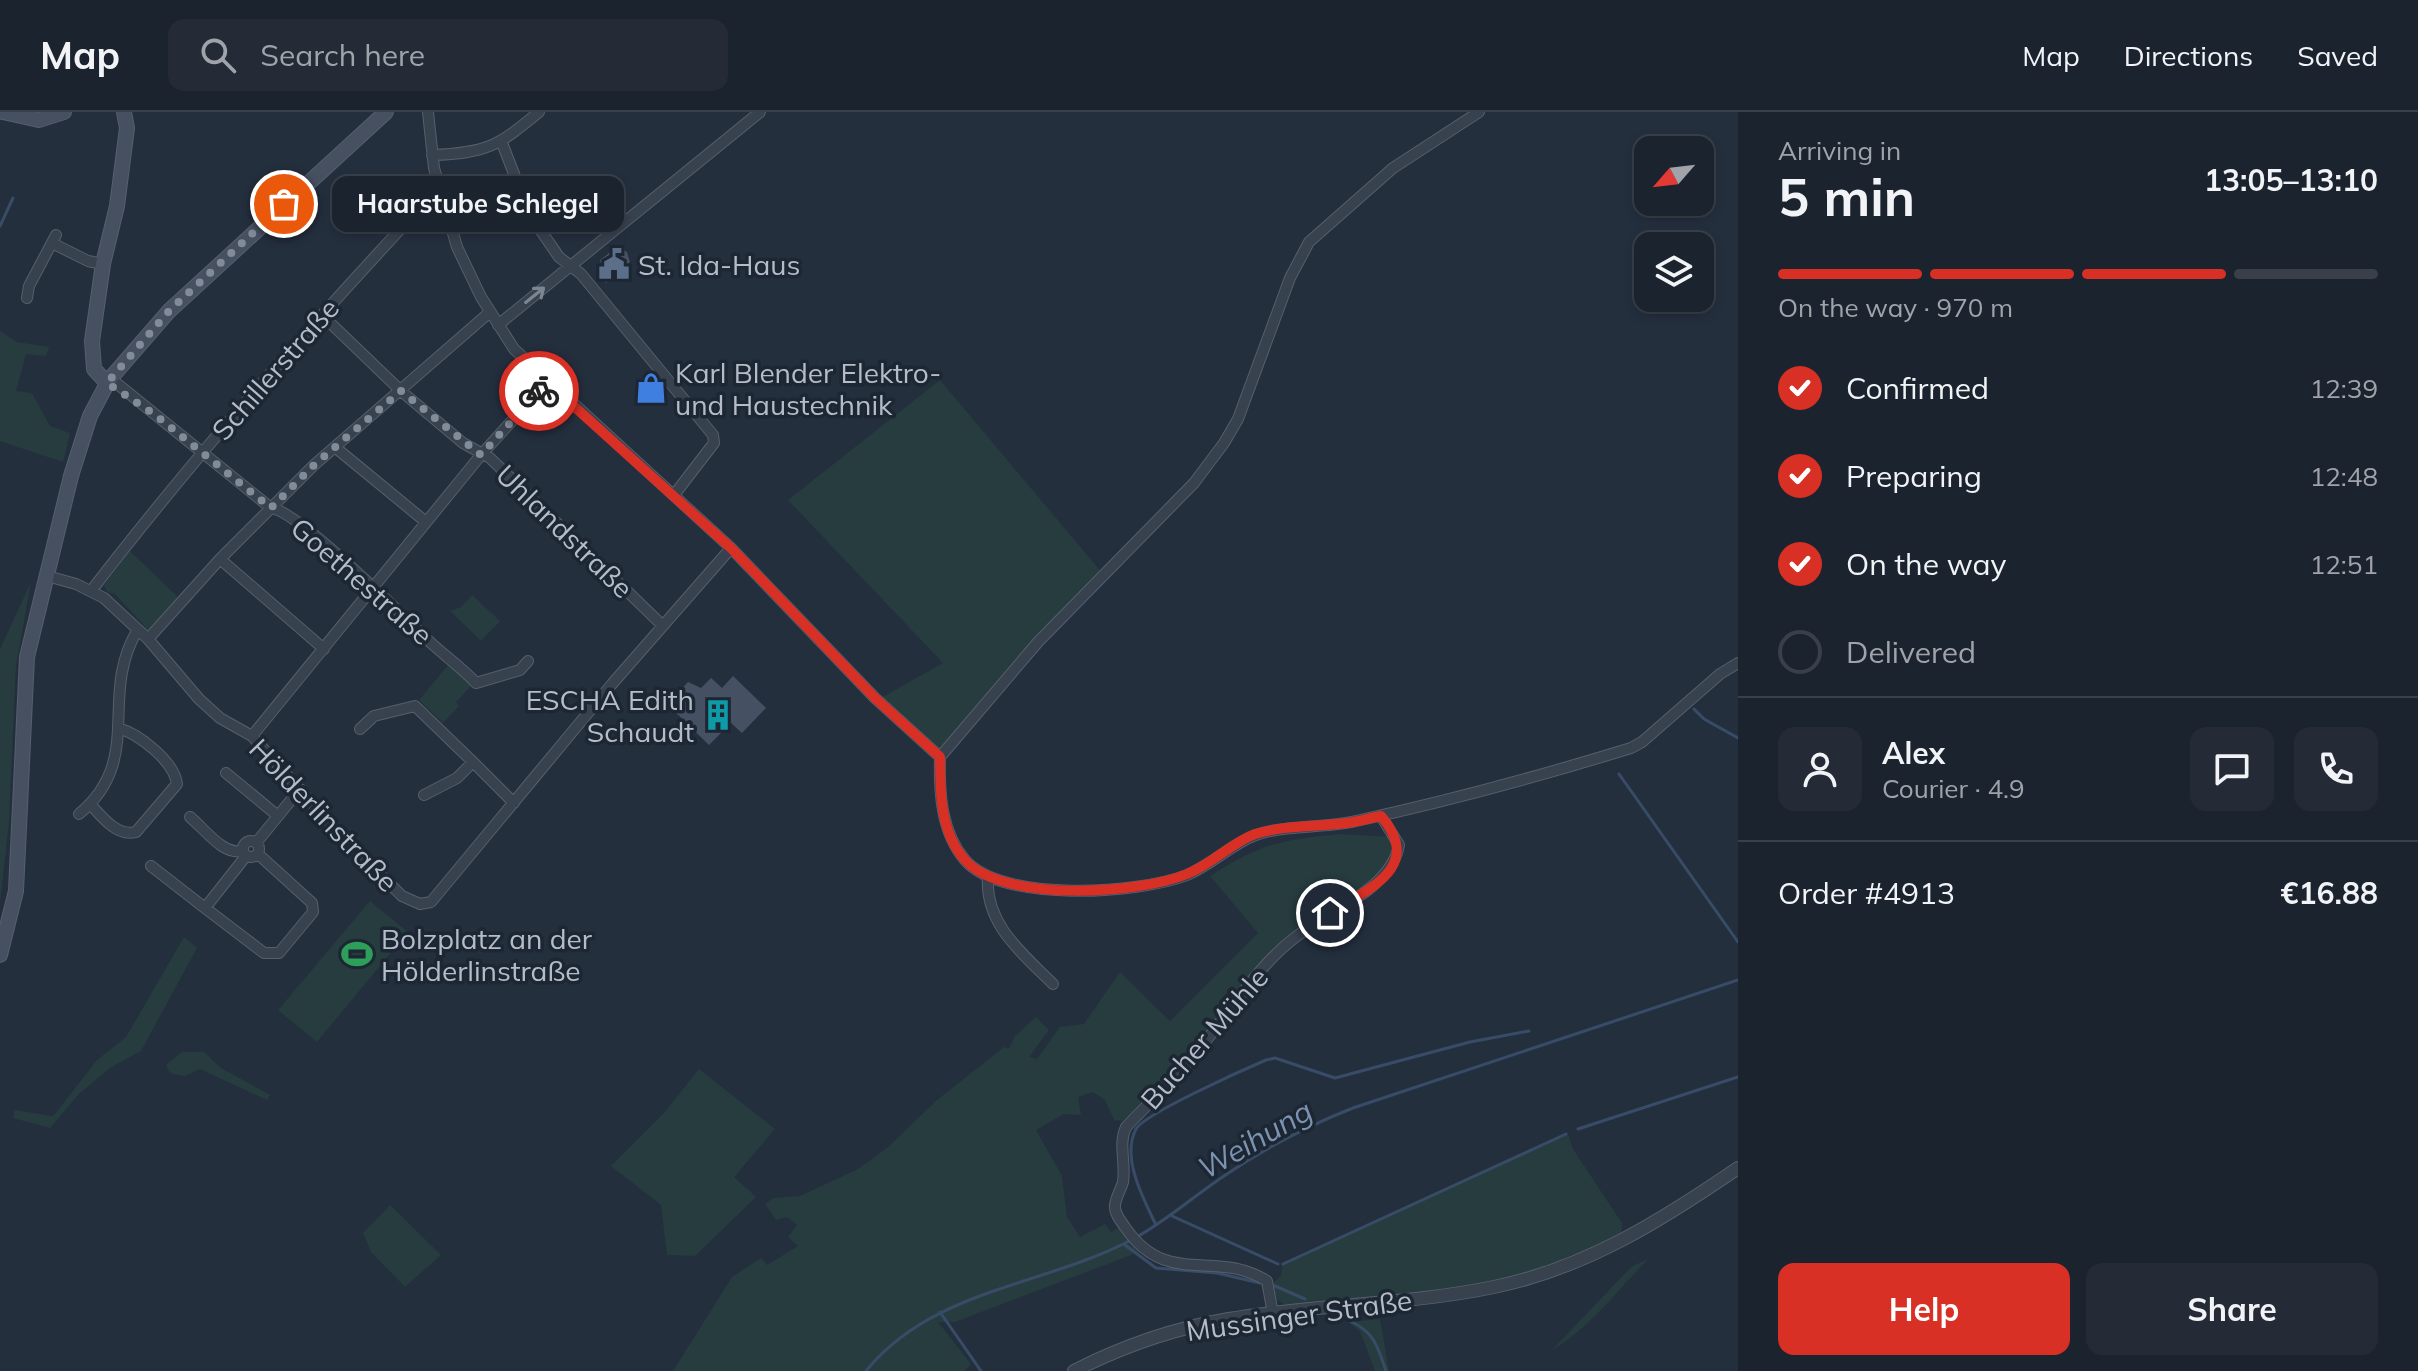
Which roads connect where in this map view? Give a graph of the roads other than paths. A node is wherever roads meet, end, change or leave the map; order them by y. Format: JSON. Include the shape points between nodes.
{"nodes":[{"id":1,"x":64,"y":112,"type":"edge"},
{"id":2,"x":124,"y":112,"type":"edge"},
{"id":3,"x":386,"y":112,"type":"edge"},
{"id":4,"x":428,"y":112,"type":"edge"},
{"id":5,"x":539,"y":112,"type":"edge"},
{"id":6,"x":760,"y":112,"type":"edge"},
{"id":7,"x":1479,"y":112,"type":"edge"},
{"id":8,"x":2,"y":113,"type":"edge"},
{"id":9,"x":502,"y":143,"type":"junction"},
{"id":10,"x":432,"y":155,"type":"junction"},
{"id":11,"x":441,"y":199,"type":"junction"},
{"id":12,"x":103,"y":264,"type":"junction"},
{"id":13,"x":571,"y":265,"type":"junction"},
{"id":14,"x":27,"y":298,"type":"dead end"},
{"id":15,"x":490,"y":312,"type":"junction"},
{"id":16,"x":322,"y":315,"type":"junction"},
{"id":17,"x":498,"y":325,"type":"junction"},
{"id":18,"x":94,"y":356,"type":"junction"},
{"id":19,"x":125,"y":359,"type":"junction"},
{"id":20,"x":109,"y":381,"type":"junction"},
{"id":21,"x":547,"y":382,"type":"junction"},
{"id":22,"x":401,"y":391,"type":"junction"},
{"id":23,"x":336,"y":448,"type":"junction"},
{"id":24,"x":202,"y":453,"type":"junction"},
{"id":25,"x":481,"y":455,"type":"junction"},
{"id":26,"x":674,"y":495,"type":"junction"},
{"id":27,"x":271,"y":508,"type":"junction"},
{"id":28,"x":426,"y":522,"type":"junction"},
{"id":29,"x":731,"y":548,"type":"junction"},
{"id":30,"x":220,"y":559,"type":"junction"},
{"id":31,"x":47,"y":576,"type":"junction"},
{"id":32,"x":374,"y":587,"type":"junction"},
{"id":33,"x":91,"y":591,"type":"junction"},
{"id":34,"x":662,"y":625,"type":"junction"},
{"id":35,"x":137,"y":631,"type":"junction"},
{"id":36,"x":148,"y":639,"type":"junction"},
{"id":37,"x":324,"y":649,"type":"junction"},
{"id":38,"x":528,"y":661,"type":"dead end"},
{"id":39,"x":1738,"y":663,"type":"edge"},
{"id":40,"x":118,"y":728,"type":"junction"},
{"id":41,"x":360,"y":729,"type":"dead end"},
{"id":42,"x":252,"y":736,"type":"junction"},
{"id":43,"x":940,"y":757,"type":"junction"},
{"id":44,"x":473,"y":762,"type":"junction"},
{"id":45,"x":226,"y":773,"type":"dead end"},
{"id":46,"x":300,"y":789,"type":"junction"},
{"id":47,"x":424,"y":795,"type":"dead end"},
{"id":48,"x":514,"y":803,"type":"junction"},
{"id":49,"x":91,"y":805,"type":"junction"},
{"id":50,"x":79,"y":814,"type":"dead end"},
{"id":51,"x":278,"y":816,"type":"junction"},
{"id":52,"x":1381,"y":816,"type":"junction"},
{"id":53,"x":190,"y":817,"type":"dead end"},
{"id":54,"x":251,"y":851,"type":"junction"},
{"id":55,"x":151,"y":866,"type":"dead end"},
{"id":56,"x":988,"y":876,"type":"junction"},
{"id":57,"x":205,"y":908,"type":"junction"},
{"id":58,"x":0,"y":955,"type":"edge"},
{"id":59,"x":1053,"y":984,"type":"dead end"},
{"id":60,"x":1738,"y":1168,"type":"edge"},
{"id":61,"x":1273,"y":1314,"type":"junction"},
{"id":62,"x":1074,"y":1371,"type":"edge"}],
"edges":[{"from":1,"to":8,"type":"main road","via":[[39,120]]},
{"from":2,"to":12,"type":"main road","via":[[122,168]]},
{"from":3,"to":19,"type":"main road","via":[[198,284]]},
{"from":4,"to":10,"type":"street"},
{"from":5,"to":9,"type":"street"},
{"from":6,"to":13,"type":"street"},
{"from":7,"to":43,"type":"street","via":[[1393,168],[1309,242],[1290,278],[1238,419],[1213,459],[1038,642]]},
{"from":9,"to":10,"type":"street"},
{"from":9,"to":13,"type":"street","via":[[530,215],[559,257]]},
{"from":10,"to":11,"type":"street"},
{"from":11,"to":15,"type":"street","via":[[457,247]]},
{"from":11,"to":16,"type":"street","name":"Schillerstraße","via":[[421,207]]},
{"from":12,"to":14,"type":"street","via":[[88,261],[54,239]]},
{"from":12,"to":18,"type":"main road"},
{"from":17,"to":13,"type":"street","one_way":true},
{"from":13,"to":26,"type":"street","via":[[713,435],[714,443]]},
{"from":15,"to":17,"type":"street"},
{"from":15,"to":22,"type":"street"},
{"from":16,"to":22,"type":"street","name":"Uhlandstraße"},
{"from":16,"to":24,"type":"street","name":"Schillerstraße"},
{"from":17,"to":21,"type":"street"},
{"from":18,"to":19,"type":"main road","via":[[107,364]]},
{"from":18,"to":20,"type":"main road","via":[[97,374]]},
{"from":19,"to":20,"type":"main road"},
{"from":20,"to":24,"type":"street","name":"Goethestraße"},
{"from":20,"to":31,"type":"main road","via":[[79,450]]},
{"from":21,"to":25,"type":"street"},
{"from":21,"to":26,"type":"street"},
{"from":22,"to":23,"type":"street"},
{"from":22,"to":25,"type":"street","name":"Uhlandstraße"},
{"from":23,"to":27,"type":"street"},
{"from":23,"to":28,"type":"street"},
{"from":24,"to":27,"type":"street","name":"Goethestraße"},
{"from":24,"to":33,"type":"street","name":"Schillerstraße"},
{"from":25,"to":28,"type":"street"},
{"from":25,"to":34,"type":"street","name":"Uhlandstraße"},
{"from":26,"to":29,"type":"street"},
{"from":27,"to":30,"type":"street"},
{"from":27,"to":32,"type":"street","name":"Goethestraße","via":[[278,508]]},
{"from":28,"to":32,"type":"street"},
{"from":29,"to":34,"type":"street"},
{"from":29,"to":43,"type":"street","via":[[875,698]]},
{"from":30,"to":36,"type":"street"},
{"from":30,"to":37,"type":"street"},
{"from":31,"to":33,"type":"street","name":"Hölderlinstraße"},
{"from":31,"to":58,"type":"main road","via":[[27,657],[16,891]]},
{"from":32,"to":37,"type":"street"},
{"from":32,"to":38,"type":"street","name":"Goethestraße","via":[[476,683],[520,670]]},
{"from":33,"to":35,"type":"street","name":"Hölderlinstraße"},
{"from":34,"to":48,"type":"street"},
{"from":35,"to":36,"type":"street","name":"Hölderlinstraße"},
{"from":35,"to":40,"type":"street","via":[[125,652]]},
{"from":36,"to":42,"type":"street","name":"Hölderlinstraße","via":[[199,699]]},
{"from":37,"to":42,"type":"street"},
{"from":39,"to":52,"type":"street","via":[[1631,748]]},
{"from":40,"to":49,"type":"street","via":[[114,769]]},
{"from":40,"to":49,"type":"street","via":[[137,735],[172,770],[177,784],[136,832],[118,831]]},
{"from":41,"to":44,"type":"street","via":[[374,716],[415,706]]},
{"from":42,"to":46,"type":"street","name":"Hölderlinstraße"},
{"from":43,"to":56,"type":"street","via":[[941,799],[950,834],[968,863]]},
{"from":44,"to":47,"type":"street","via":[[457,778]]},
{"from":44,"to":48,"type":"street"},
{"from":45,"to":51,"type":"street"},
{"from":46,"to":48,"type":"street","name":"Hölderlinstraße","via":[[402,896],[420,904],[431,902]]},
{"from":46,"to":51,"type":"street"},
{"from":49,"to":50,"type":"street"},
{"from":51,"to":54,"type":"street"},
{"from":52,"to":56,"type":"street","via":[[1254,835],[1185,875],[1157,882],[1065,892]]},
{"from":52,"to":61,"type":"street","name":"Bucher Mühle","via":[[1399,845],[1384,876],[1272,959],[1121,1137],[1123,1183],[1114,1206],[1139,1247],[1166,1262],[1253,1272],[1267,1281]]},
{"from":53,"to":54,"type":"street","via":[[217,844],[234,853]]},
{"from":54,"to":57,"type":"street"},
{"from":54,"to":57,"type":"street","via":[[312,903],[313,912],[279,953],[264,953]]},
{"from":55,"to":57,"type":"street"},
{"from":56,"to":59,"type":"street","via":[[992,910],[1003,932]]},
{"from":60,"to":61,"type":"street","name":"Mussinger Straße","via":[[1631,1237],[1529,1278],[1447,1295]]},
{"from":61,"to":62,"type":"street","name":"Mussinger Straße","via":[[1170,1332]]}]}
